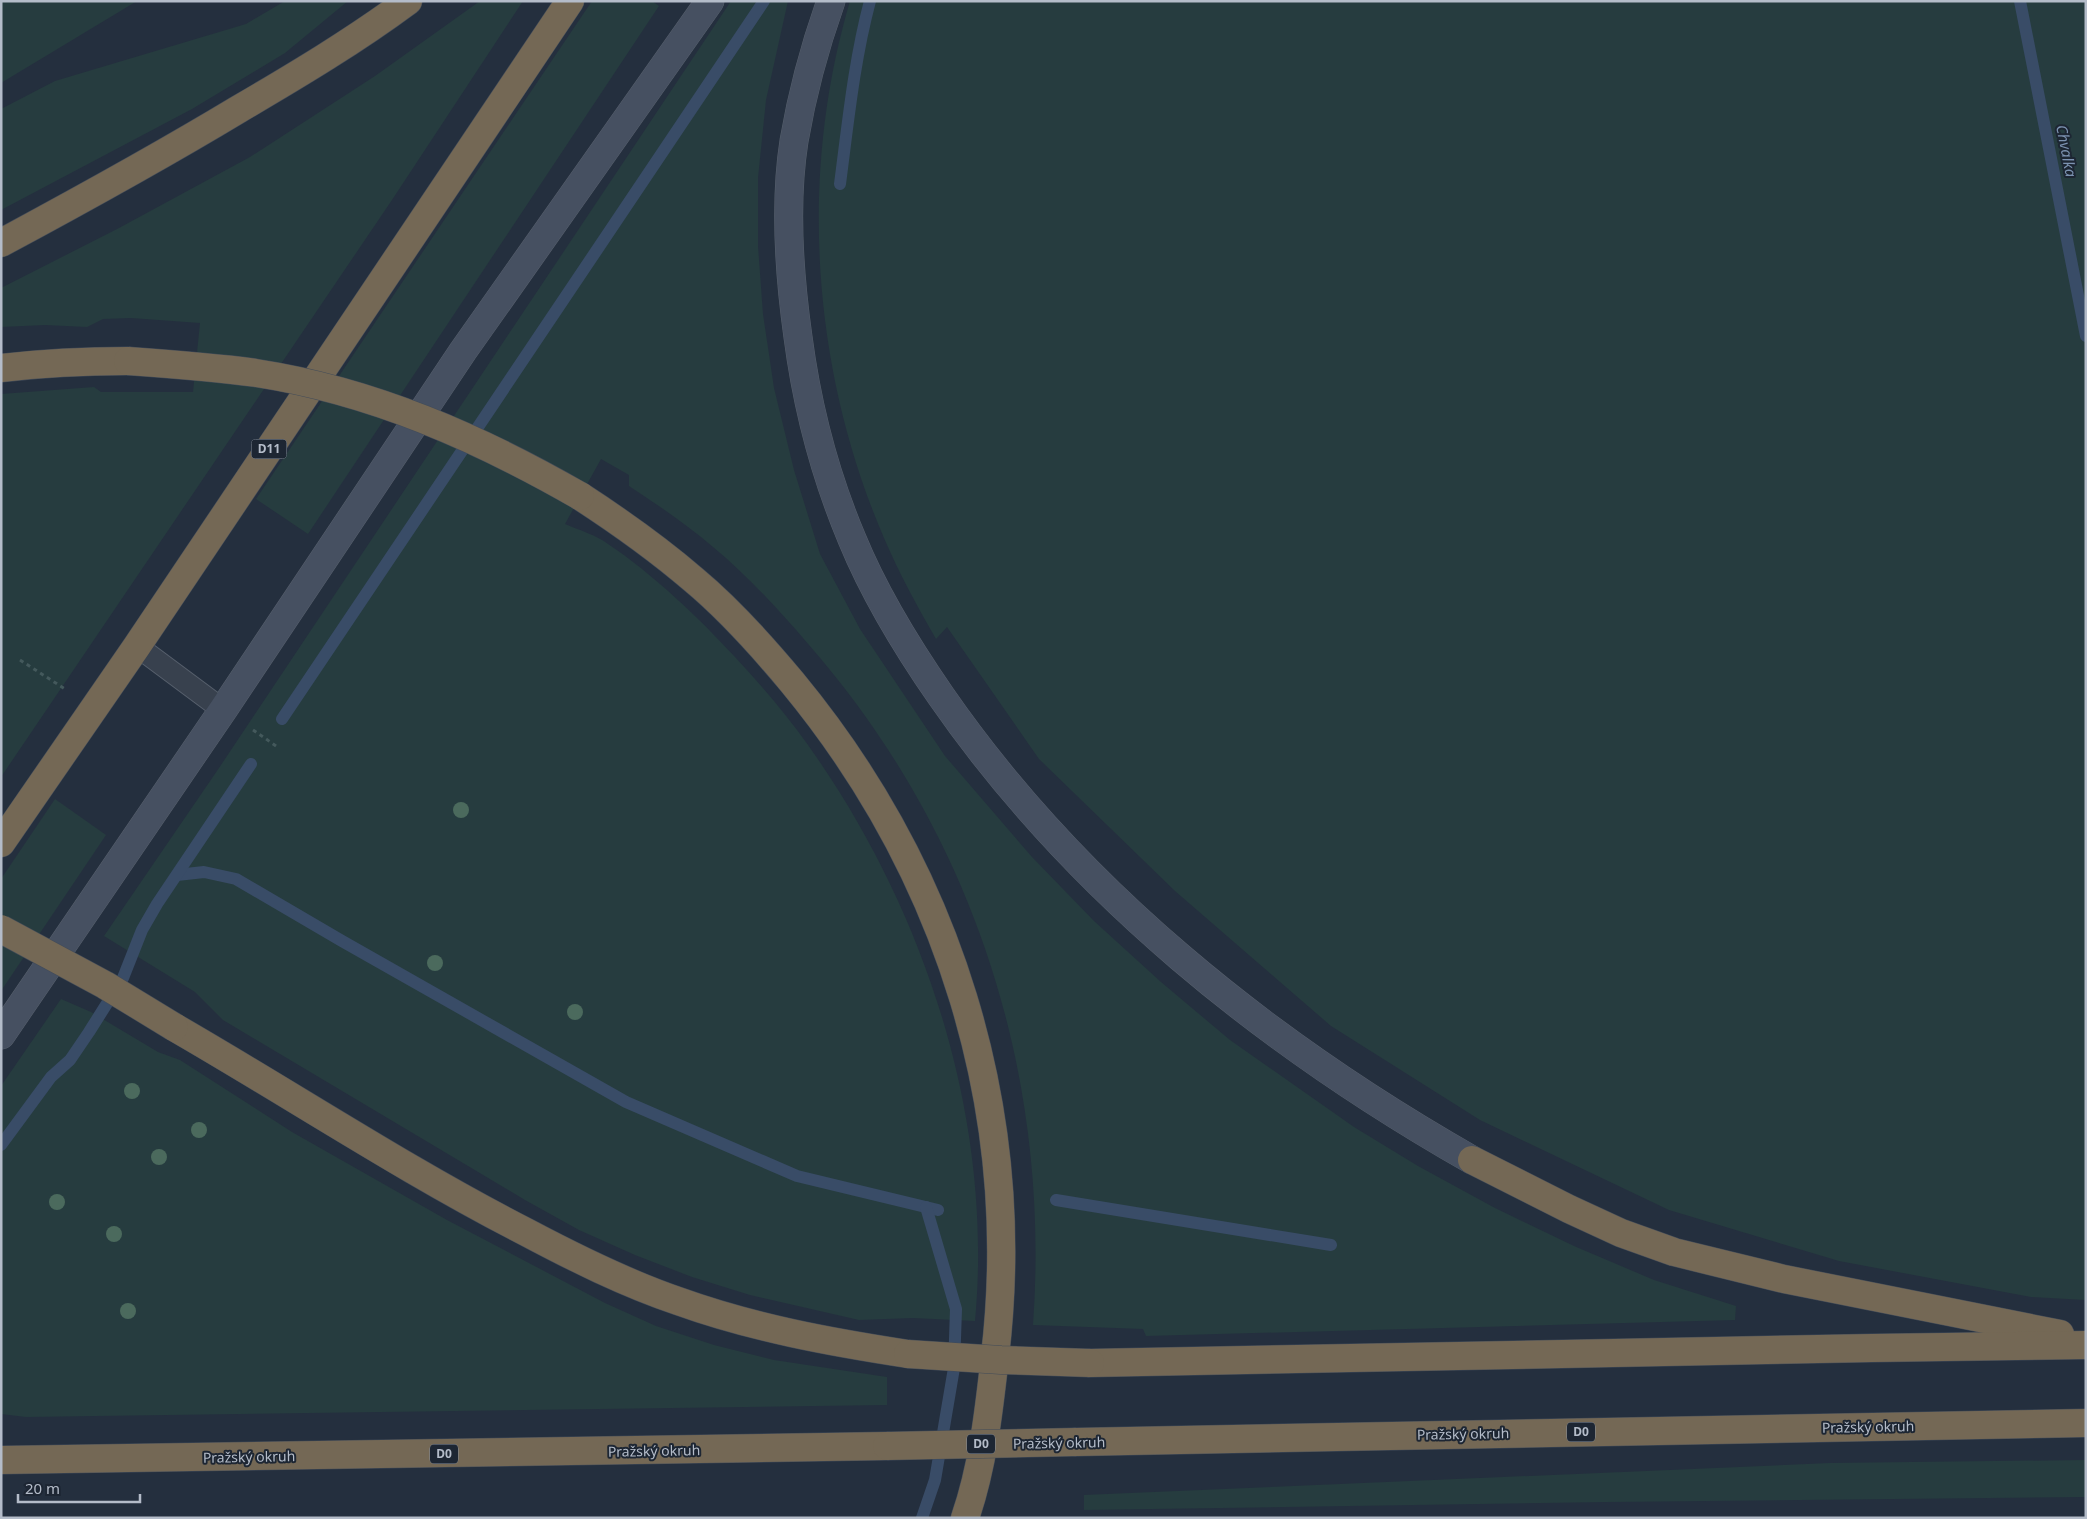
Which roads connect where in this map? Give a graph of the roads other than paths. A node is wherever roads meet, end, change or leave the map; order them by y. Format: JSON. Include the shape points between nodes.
{"nodes":[{"id":1,"x":408,"y":1,"type":"edge"},
{"id":2,"x":570,"y":1,"type":"edge"},
{"id":3,"x":710,"y":1,"type":"edge"},
{"id":4,"x":831,"y":1,"type":"edge"},
{"id":5,"x":1,"y":243,"type":"edge"},
{"id":6,"x":1,"y":368,"type":"edge"},
{"id":7,"x":136,"y":646,"type":"junction"},
{"id":8,"x":223,"y":710,"type":"junction"},
{"id":9,"x":1,"y":843,"type":"edge"},
{"id":10,"x":1,"y":929,"type":"edge"},
{"id":11,"x":1,"y":1035,"type":"edge"},
{"id":12,"x":1472,"y":1160,"type":"joint"},
{"id":13,"x":2086,"y":1339,"type":"edge"},
{"id":14,"x":2086,"y":1345,"type":"edge"},
{"id":15,"x":2086,"y":1423,"type":"edge"},
{"id":16,"x":1,"y":1460,"type":"edge"},
{"id":17,"x":965,"y":1518,"type":"edge"}],
"edges":[{"from":1,"to":5,"type":"highway","via":[[279,86]]},
{"from":2,"to":7,"type":"highway","number":"D11"},
{"from":3,"to":8,"type":"main road","via":[[463,351]]},
{"from":4,"to":12,"type":"main road","via":[[803,94],[794,144],[790,254],[794,310],[810,403],[834,495],[863,564],[895,625],[971,738],[1036,815],[1119,901],[1199,973],[1295,1048],[1378,1105]]},
{"from":6,"to":17,"type":"highway","bridge":true,"via":[[84,361],[202,366],[311,384],[411,413],[516,460],[580,496],[696,581],[773,658],[840,743],[889,821],[923,887],[944,939],[971,1025],[987,1096],[997,1178],[1001,1310],[987,1427]]},
{"from":7,"to":8,"type":"lane"},
{"from":7,"to":9,"type":"highway","number":"D11"},
{"from":8,"to":11,"type":"main road"},
{"from":10,"to":14,"type":"highway","bridge":true,"via":[[105,985],[433,1182],[576,1258],[678,1301],[781,1332],[836,1343],[908,1354],[1090,1363]]},
{"from":12,"to":13,"type":"highway","via":[[1569,1209],[1674,1252],[1784,1279]]},
{"from":15,"to":16,"type":"highway","name":"Pražský okruh","number":"D0","bridge":true}]}
